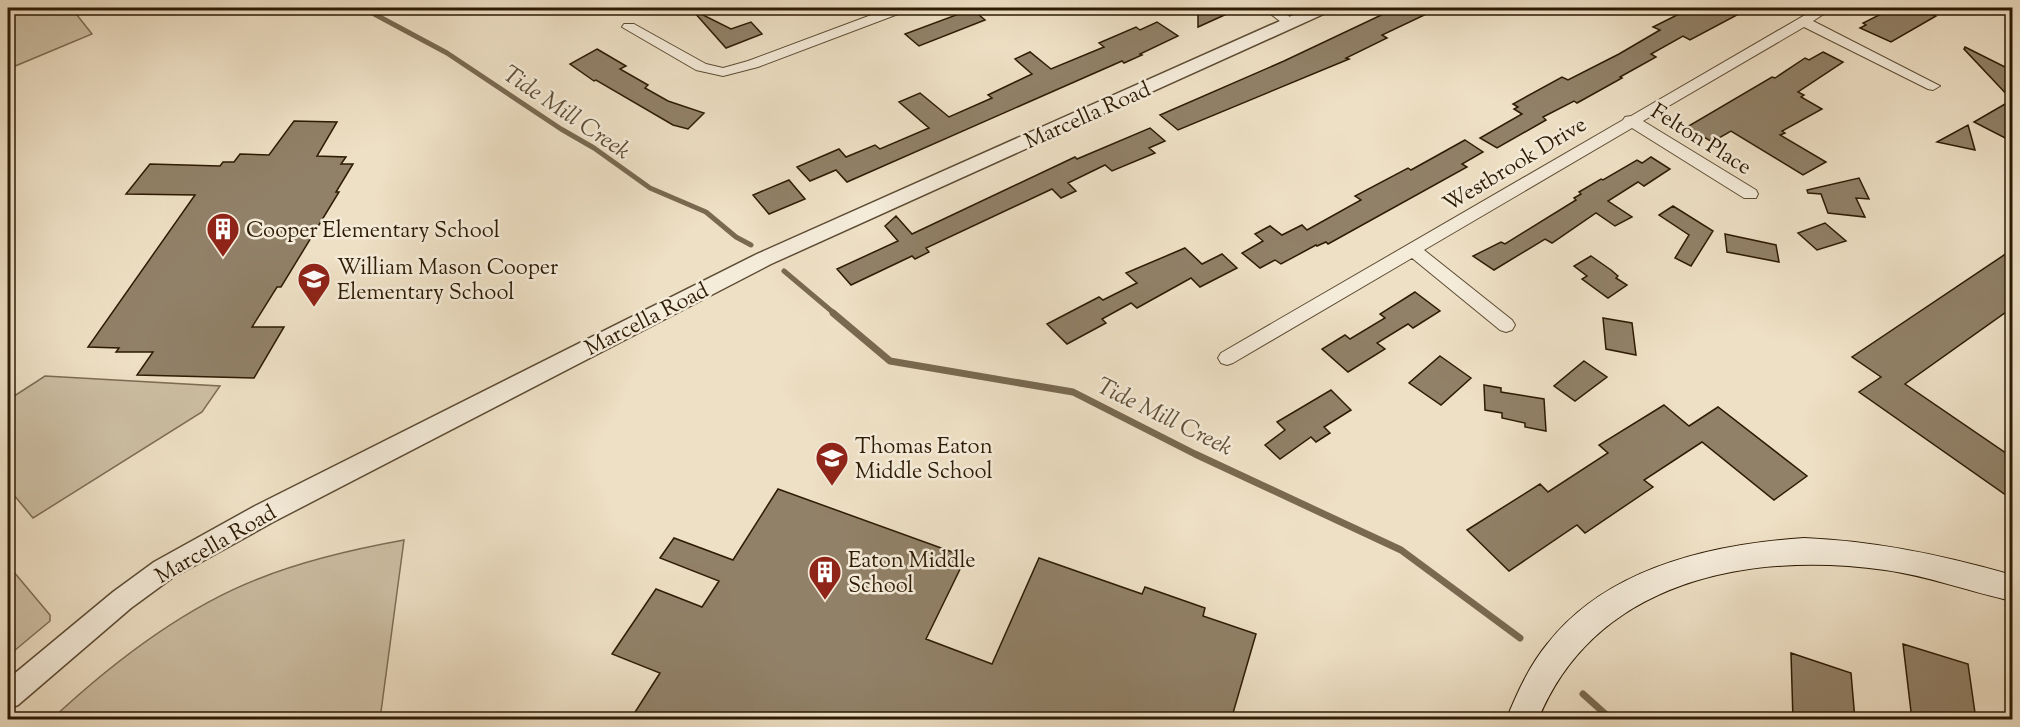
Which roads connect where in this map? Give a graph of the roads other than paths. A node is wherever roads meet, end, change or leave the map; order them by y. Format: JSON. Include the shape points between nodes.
{"nodes":[{"id":1,"x":901,"y":8,"type":"edge"},
{"id":2,"x":1269,"y":8,"type":"edge"},
{"id":3,"x":1322,"y":8,"type":"edge"},
{"id":4,"x":1826,"y":8,"type":"edge"},
{"id":5,"x":1803,"y":21,"type":"junction"},
{"id":6,"x":1290,"y":22,"type":"junction"},
{"id":7,"x":629,"y":27,"type":"dead end"},
{"id":8,"x":1933,"y":86,"type":"dead end"},
{"id":9,"x":1630,"y":120,"type":"junction"},
{"id":10,"x":1750,"y":194,"type":"dead end"},
{"id":11,"x":1412,"y":249,"type":"junction"},
{"id":12,"x":1506,"y":326,"type":"dead end"},
{"id":13,"x":1227,"y":358,"type":"dead end"},
{"id":14,"x":2013,"y":588,"type":"edge"},
{"id":15,"x":8,"y":696,"type":"edge"},
{"id":16,"x":1522,"y":720,"type":"edge"}],
"edges":[{"from":1,"to":7,"type":"street","via":[[723,72],[701,67]]},
{"from":2,"to":6,"type":"street"},
{"from":3,"to":6,"type":"street","name":"Marcella Road"},
{"from":4,"to":5,"type":"street","name":"Westbrook Drive"},
{"from":5,"to":8,"type":"street"},
{"from":5,"to":9,"type":"street","name":"Westbrook Drive"},
{"from":6,"to":15,"type":"street","name":"Marcella Road","via":[[764,259],[264,514],[164,570],[122,600]]},
{"from":9,"to":10,"type":"street","name":"Felton Place"},
{"from":9,"to":11,"type":"street","name":"Westbrook Drive"},
{"from":11,"to":12,"type":"street"},
{"from":11,"to":13,"type":"street","name":"Westbrook Drive"},
{"from":14,"to":16,"type":"main road","via":[[1873,555],[1802,551],[1716,560],[1644,587],[1607,608],[1546,670]]}]}
